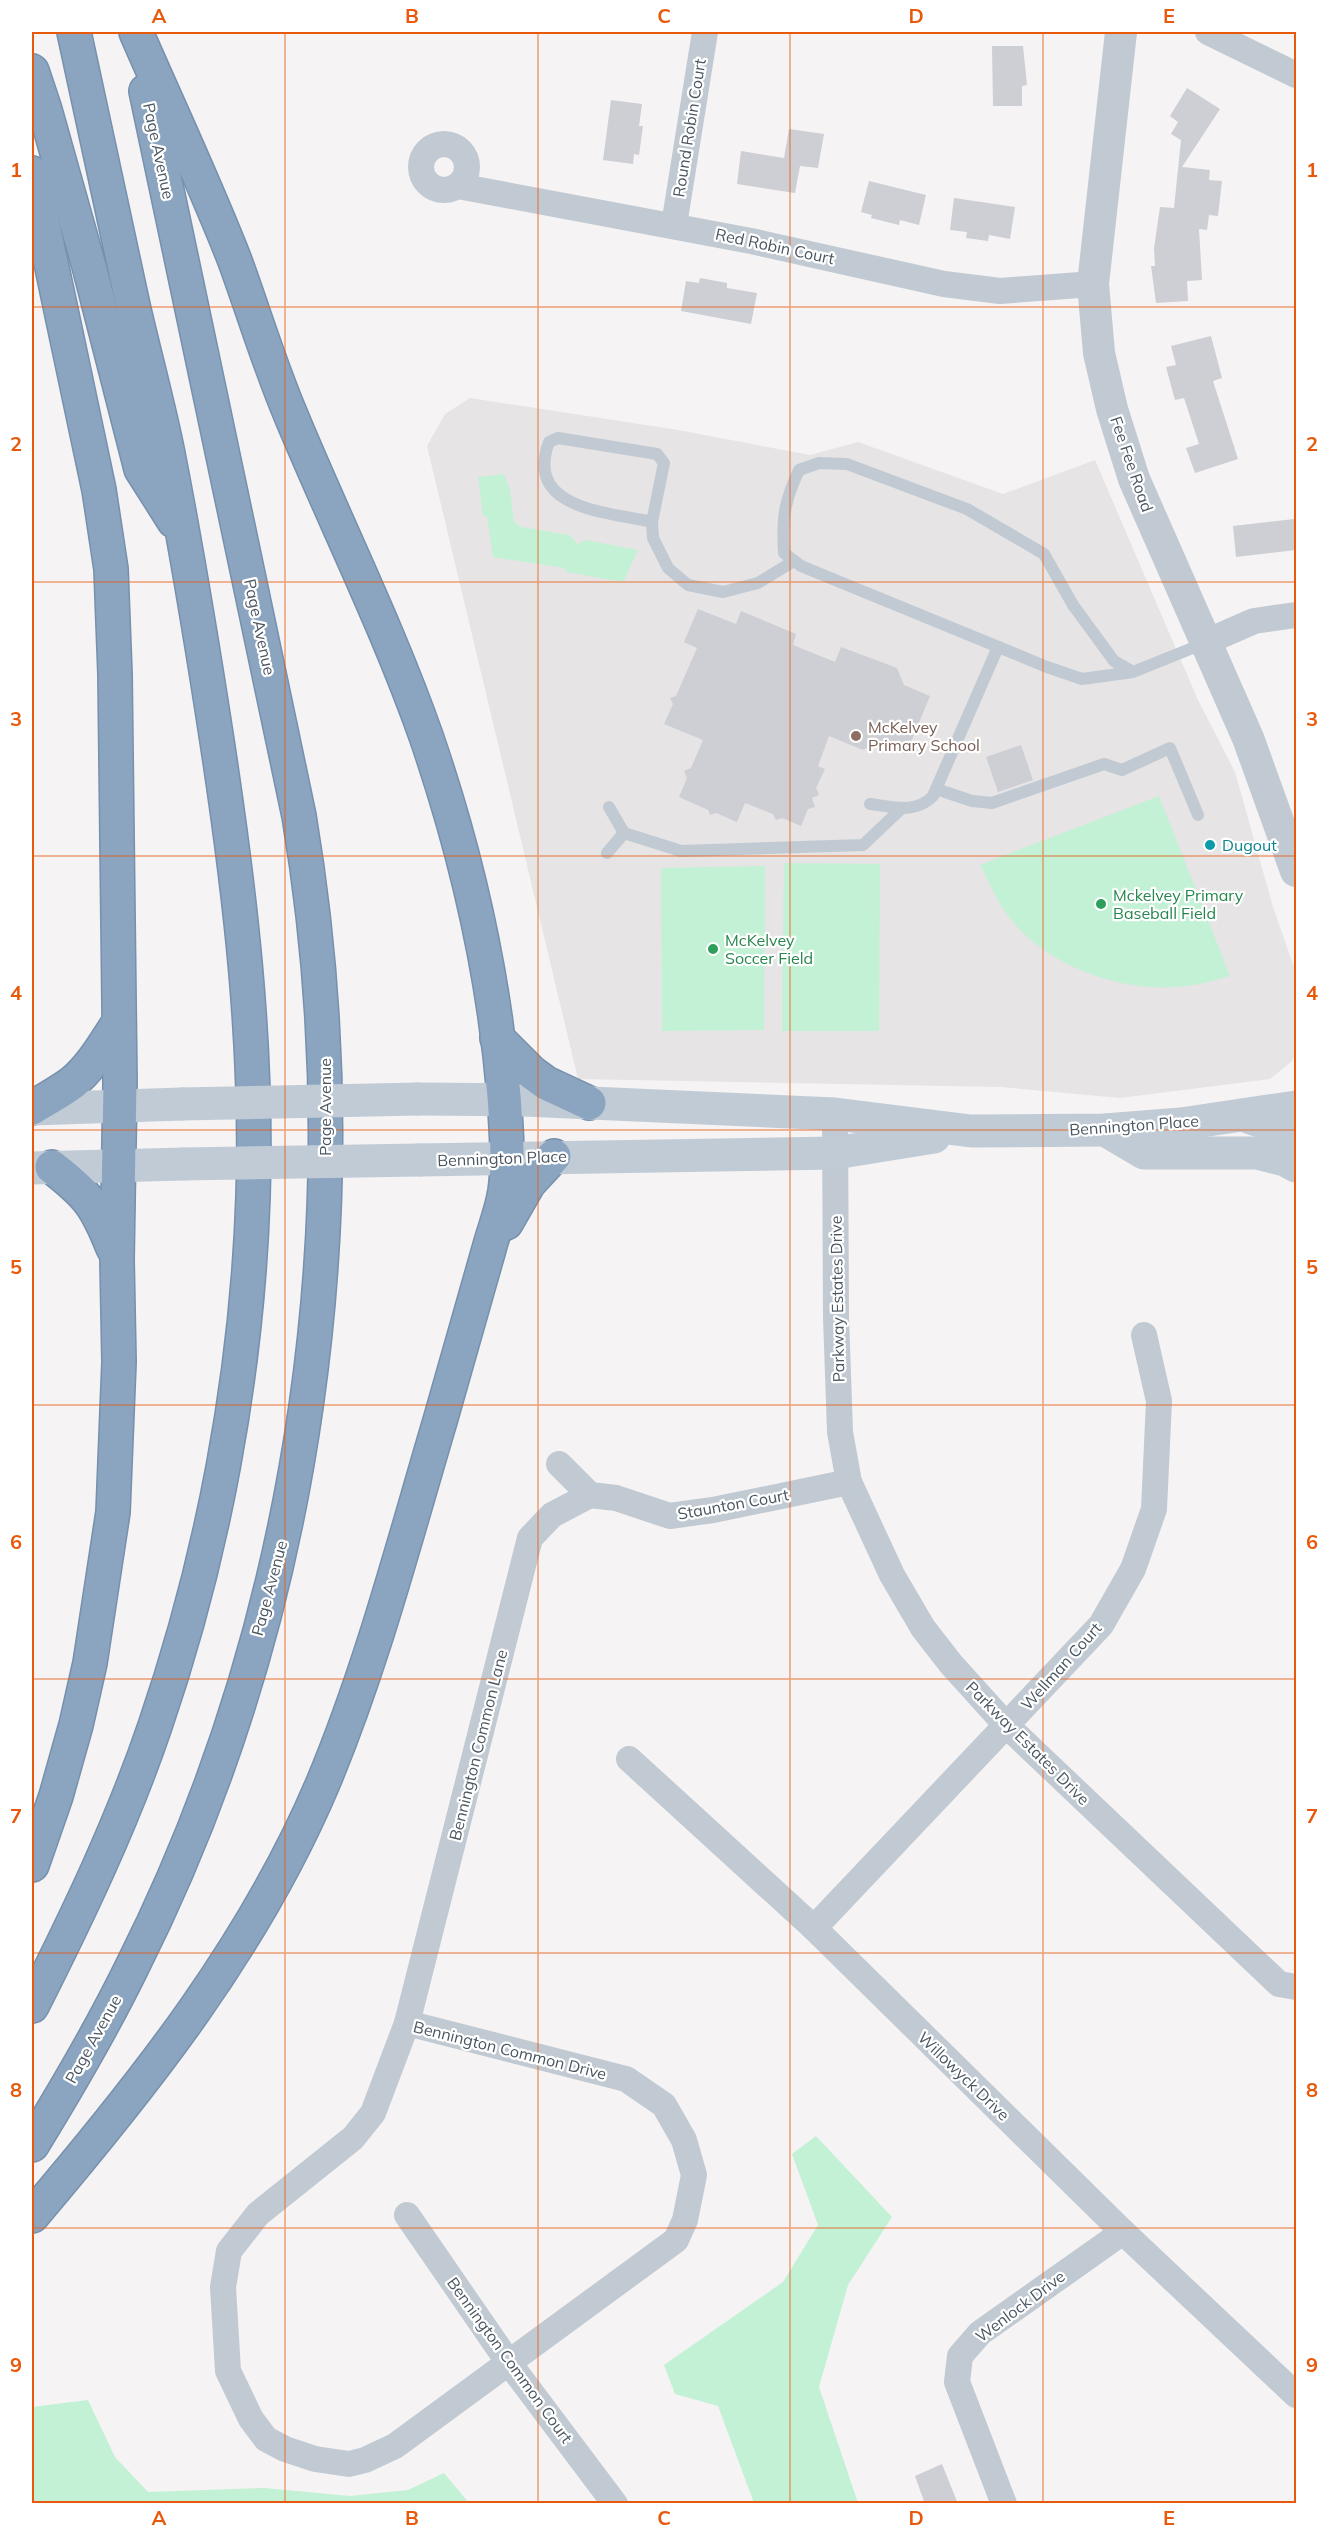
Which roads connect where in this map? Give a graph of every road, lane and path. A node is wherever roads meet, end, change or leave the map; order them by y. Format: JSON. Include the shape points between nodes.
{"nodes":[{"id":1,"x":74,"y":32,"type":"edge"},
{"id":2,"x":135,"y":32,"type":"edge"},
{"id":3,"x":705,"y":32,"type":"edge"},
{"id":4,"x":1121,"y":32,"type":"edge"},
{"id":5,"x":1208,"y":32,"type":"edge"},
{"id":6,"x":32,"y":71,"type":"edge"},
{"id":7,"x":1296,"y":75,"type":"edge"},
{"id":8,"x":32,"y":173,"type":"edge"},
{"id":9,"x":458,"y":186,"type":"dead end"},
{"id":10,"x":674,"y":225,"type":"junction"},
{"id":11,"x":1093,"y":284,"type":"junction"},
{"id":12,"x":652,"y":522,"type":"junction"},
{"id":13,"x":183,"y":535,"type":"junction"},
{"id":14,"x":794,"y":561,"type":"junction"},
{"id":15,"x":1296,"y":615,"type":"edge"},
{"id":16,"x":1206,"y":642,"type":"junction"},
{"id":17,"x":998,"y":646,"type":"junction"},
{"id":18,"x":1133,"y":672,"type":"junction"},
{"id":19,"x":936,"y":789,"type":"junction"},
{"id":20,"x":870,"y":804,"type":"dead end"},
{"id":21,"x":609,"y":807,"type":"dead end"},
{"id":22,"x":902,"y":808,"type":"junction"},
{"id":23,"x":1198,"y":815,"type":"dead end"},
{"id":24,"x":624,"y":833,"type":"junction"},
{"id":25,"x":607,"y":853,"type":"dead end"},
{"id":26,"x":1296,"y":871,"type":"edge"},
{"id":27,"x":119,"y":1022,"type":"junction"},
{"id":28,"x":497,"y":1038,"type":"junction"},
{"id":29,"x":504,"y":1100,"type":"junction"},
{"id":30,"x":589,"y":1103,"type":"junction"},
{"id":31,"x":120,"y":1105,"type":"junction"},
{"id":32,"x":32,"y":1109,"type":"edge"},
{"id":33,"x":1293,"y":1111,"type":"edge"},
{"id":34,"x":835,"y":1113,"type":"junction"},
{"id":35,"x":1105,"y":1130,"type":"junction"},
{"id":36,"x":971,"y":1131,"type":"junction"},
{"id":37,"x":835,"y":1153,"type":"junction"},
{"id":38,"x":554,"y":1156,"type":"junction"},
{"id":39,"x":505,"y":1157,"type":"junction"},
{"id":40,"x":119,"y":1166,"type":"junction"},
{"id":41,"x":1296,"y":1166,"type":"edge"},
{"id":42,"x":42,"y":1168,"type":"edge"},
{"id":43,"x":488,"y":1252,"type":"junction"},
{"id":44,"x":117,"y":1259,"type":"junction"},
{"id":45,"x":1144,"y":1335,"type":"dead end"},
{"id":46,"x":559,"y":1464,"type":"dead end"},
{"id":47,"x":849,"y":1482,"type":"junction"},
{"id":48,"x":590,"y":1495,"type":"junction"},
{"id":49,"x":1007,"y":1726,"type":"junction"},
{"id":50,"x":629,"y":1759,"type":"dead end"},
{"id":51,"x":32,"y":1865,"type":"edge"},
{"id":52,"x":814,"y":1928,"type":"junction"},
{"id":53,"x":1296,"y":1987,"type":"edge"},
{"id":54,"x":32,"y":2006,"type":"edge"},
{"id":55,"x":407,"y":2023,"type":"junction"},
{"id":56,"x":32,"y":2145,"type":"edge"},
{"id":57,"x":407,"y":2214,"type":"dead end"},
{"id":58,"x":32,"y":2216,"type":"edge"},
{"id":59,"x":1123,"y":2232,"type":"junction"},
{"id":60,"x":509,"y":2363,"type":"junction"},
{"id":61,"x":1296,"y":2395,"type":"edge"},
{"id":62,"x":615,"y":2504,"type":"edge"},
{"id":63,"x":1004,"y":2504,"type":"edge"}],
"edges":[{"from":1,"to":13,"type":"highway"},
{"from":2,"to":28,"type":"highway","via":[[233,258],[287,406],[424,732],[469,882]]},
{"from":2,"to":56,"type":"highway","name":"Page Avenue","via":[[312,892],[325,1058],[325,1213],[312,1365],[287,1520],[224,1749],[133,1966]]},
{"from":3,"to":10,"type":"street","name":"Round Robin Court"},
{"from":4,"to":11,"type":"street","name":"Fee Fee Road"},
{"from":5,"to":7,"type":"street"},
{"from":6,"to":13,"type":"highway","via":[[102,313],[141,469]]},
{"from":8,"to":27,"type":"highway","via":[[99,490],[111,568]]},
{"from":9,"to":10,"type":"street","name":"Red Robin Court"},
{"from":10,"to":11,"type":"street","name":"Red Robin Court","via":[[944,284],[1000,291]]},
{"from":11,"to":16,"type":"street","name":"Fee Fee Road","via":[[1099,353],[1134,479]]},
{"from":12,"to":12,"type":"lane","via":[[664,463],[657,454],[558,438],[549,442],[543,471],[554,492],[575,505]]},
{"from":12,"to":14,"type":"lane","via":[[653,538],[668,568],[688,585],[723,592],[758,583]]},
{"from":13,"to":54,"type":"highway","via":[[229,822],[247,963],[254,1102],[249,1274],[222,1470],[178,1654],[128,1799]]},
{"from":14,"to":17,"type":"lane"},
{"from":14,"to":18,"type":"lane","via":[[784,553],[782,526],[786,498],[799,470],[819,463],[847,464],[967,509],[1044,554],[1114,661]]},
{"from":15,"to":16,"type":"street","via":[[1254,621]]},
{"from":16,"to":18,"type":"lane"},
{"from":16,"to":26,"type":"street","name":"Fee Fee Road","via":[[1248,738]]},
{"from":17,"to":18,"type":"lane","via":[[1083,679]]},
{"from":17,"to":19,"type":"lane"},
{"from":19,"to":22,"type":"lane","via":[[925,805]]},
{"from":19,"to":23,"type":"lane","via":[[992,803],[1104,764],[1122,770],[1170,748]]},
{"from":20,"to":22,"type":"lane"},
{"from":21,"to":24,"type":"lane"},
{"from":22,"to":24,"type":"lane","via":[[863,844],[681,851]]},
{"from":24,"to":25,"type":"lane"},
{"from":27,"to":31,"type":"highway"},
{"from":27,"to":32,"type":"highway","via":[[95,1059],[73,1082]]},
{"from":28,"to":29,"type":"highway"},
{"from":28,"to":30,"type":"highway","via":[[546,1083]]},
{"from":29,"to":30,"type":"main road","name":"Bennington Place"},
{"from":29,"to":31,"type":"main road","name":"Bennington Place","bridge":true},
{"from":29,"to":39,"type":"highway"},
{"from":30,"to":34,"type":"main road","name":"Bennington Place"},
{"from":31,"to":32,"type":"main road","name":"Bennington Place"},
{"from":31,"to":40,"type":"highway"},
{"from":33,"to":35,"type":"main road","name":"Bennington Place"},
{"from":34,"to":36,"type":"main road","name":"Bennington Place"},
{"from":34,"to":37,"type":"street","name":"Parkway Estates Drive"},
{"from":35,"to":36,"type":"main road","name":"Bennington Place"},
{"from":35,"to":41,"type":"main road","via":[[1144,1153],[1257,1153]]},
{"from":36,"to":37,"type":"main road","name":"Bennington Place"},
{"from":37,"to":38,"type":"main road","name":"Bennington Place"},
{"from":37,"to":47,"type":"street","name":"Parkway Estates Drive","via":[[840,1432]]},
{"from":38,"to":39,"type":"main road","name":"Bennington Place"},
{"from":38,"to":43,"type":"highway","via":[[529,1184]]},
{"from":39,"to":40,"type":"main road","name":"Bennington Place","bridge":true},
{"from":39,"to":43,"type":"highway","via":[[505,1191]]},
{"from":40,"to":42,"type":"main road","name":"Bennington Place"},
{"from":40,"to":44,"type":"highway"},
{"from":42,"to":44,"type":"highway","via":[[76,1186],[93,1204]]},
{"from":43,"to":58,"type":"highway","via":[[360,1686],[290,1853],[235,1951],[180,2032]]},
{"from":44,"to":51,"type":"highway","via":[[117,1439],[103,1588],[76,1725]]},
{"from":45,"to":49,"type":"street","name":"Wellman Court","via":[[1159,1401],[1156,1482],[1154,1509],[1133,1569],[1101,1625]]},
{"from":46,"to":48,"type":"street"},
{"from":47,"to":48,"type":"street","name":"Staunton Court","via":[[670,1516],[616,1498]]},
{"from":47,"to":49,"type":"street","name":"Parkway Estates Drive","via":[[892,1575],[923,1628]]},
{"from":48,"to":55,"type":"street","name":"Bennington Common Lane","via":[[552,1515],[530,1538]]},
{"from":49,"to":52,"type":"street","name":"Wellman Court"},
{"from":49,"to":53,"type":"street","name":"Parkway Estates Drive","via":[[1279,1984]]},
{"from":50,"to":52,"type":"street","name":"Willowyck Drive"},
{"from":52,"to":59,"type":"street","name":"Willowyck Drive"},
{"from":55,"to":60,"type":"street","name":"Bennington Common Drive","via":[[626,2079],[664,2105],[684,2140],[694,2175],[686,2220],[676,2240]]},
{"from":55,"to":60,"type":"street","name":"Bennington Common Drive","via":[[373,2113],[353,2138],[258,2214],[229,2251],[223,2287],[228,2371],[251,2419],[266,2439],[315,2459],[350,2464],[395,2446]]},
{"from":57,"to":60,"type":"street","name":"Bennington Common Court"},
{"from":59,"to":61,"type":"street","name":"Willowyck Drive"},
{"from":59,"to":63,"type":"street","name":"Wenlock Drive","via":[[980,2333],[960,2356],[957,2382]]},
{"from":60,"to":62,"type":"street","name":"Bennington Common Court"}]}
